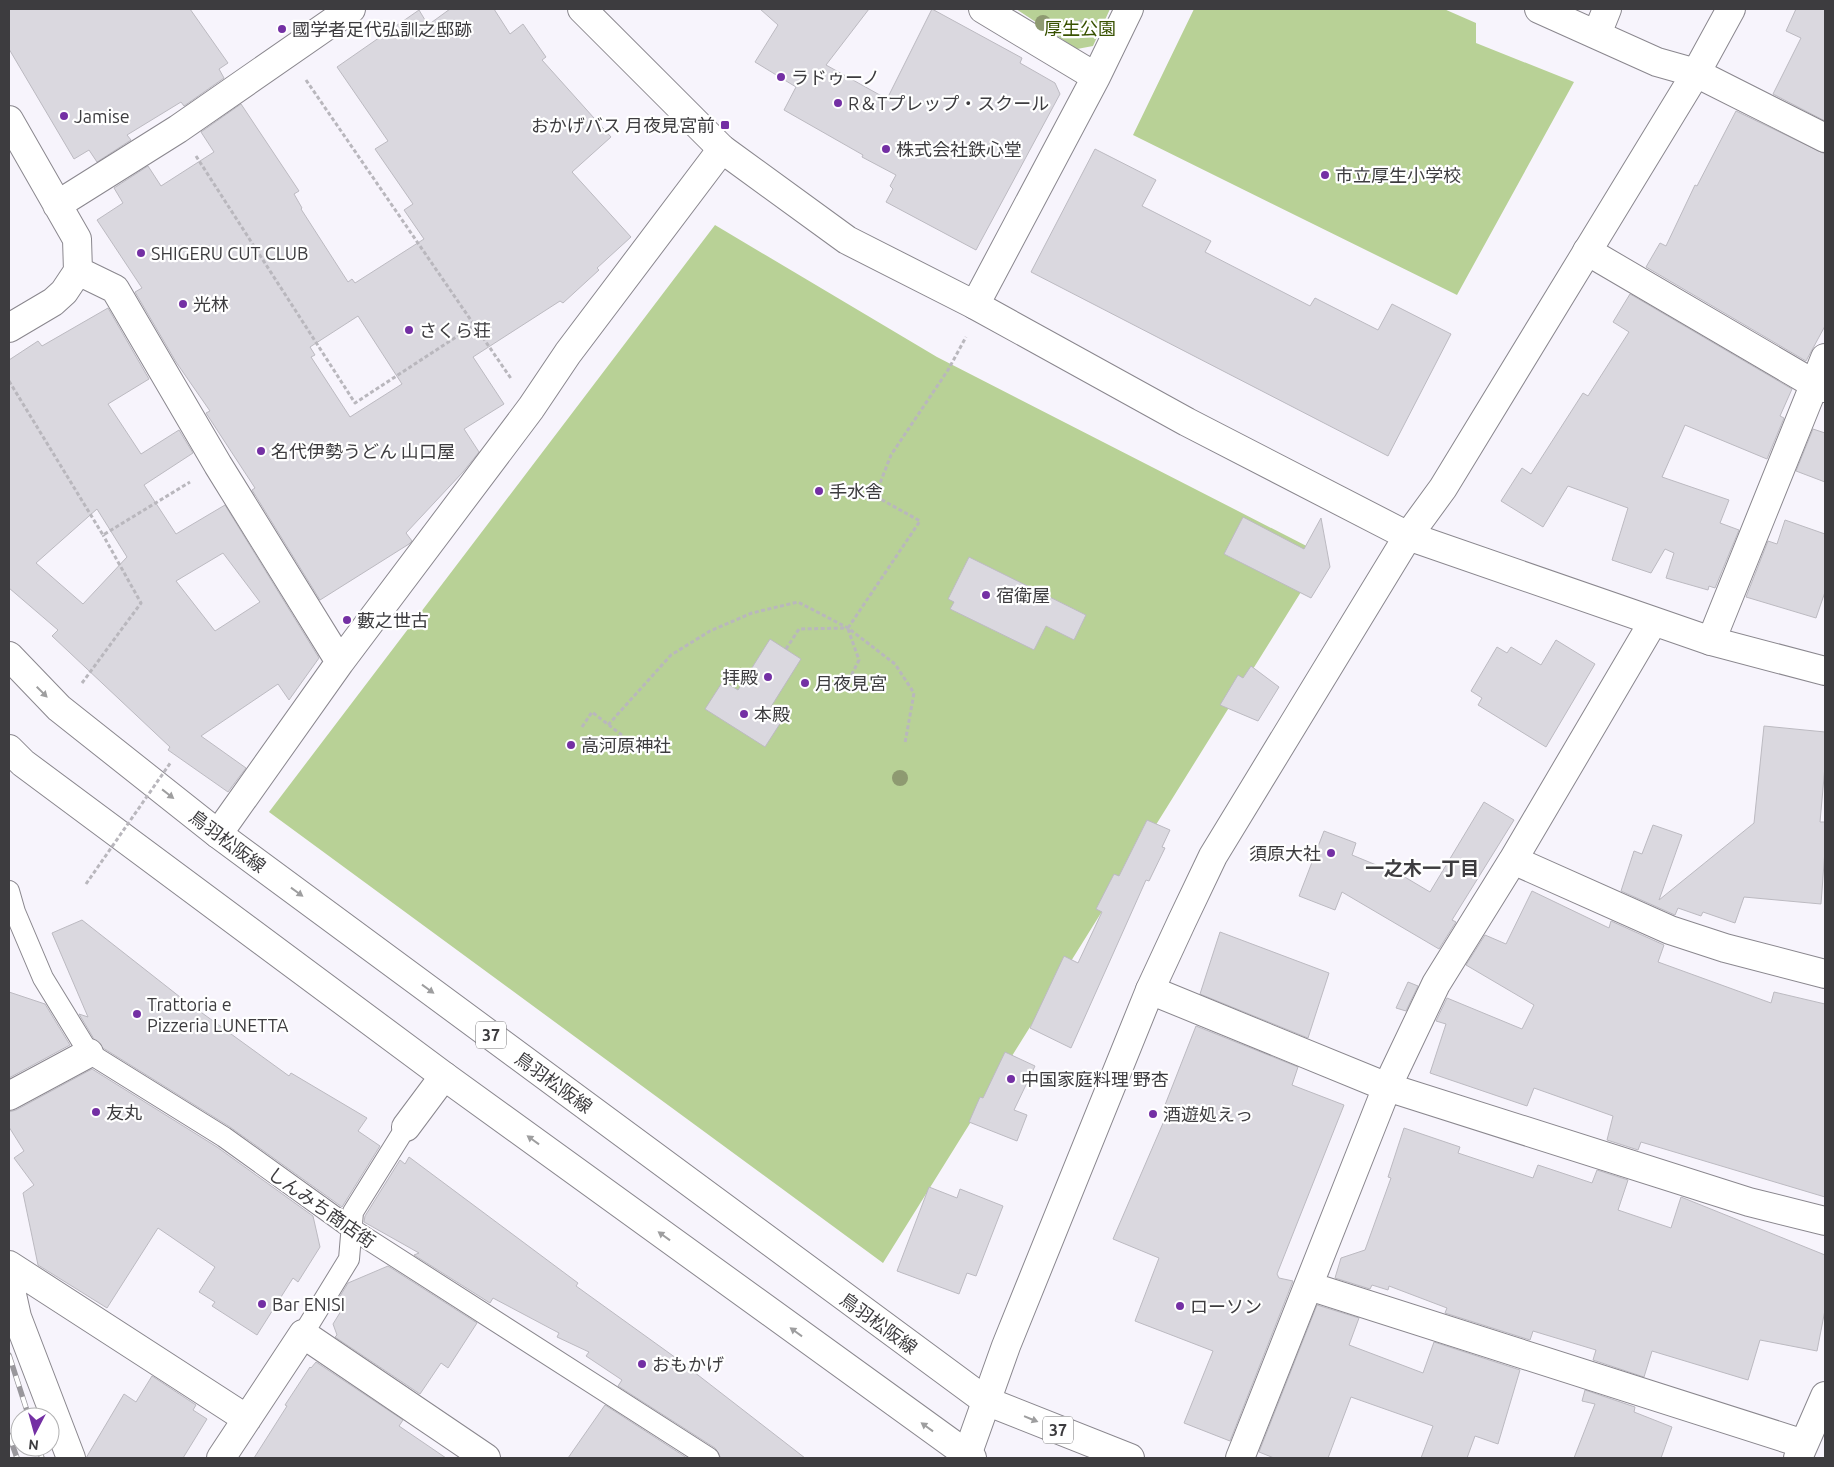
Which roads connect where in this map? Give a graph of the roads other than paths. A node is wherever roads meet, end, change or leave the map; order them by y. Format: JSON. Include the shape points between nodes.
{"nodes":[{"id":1,"x":351,"y":9,"type":"edge"},
{"id":2,"x":582,"y":9,"type":"edge"},
{"id":3,"x":983,"y":9,"type":"edge"},
{"id":4,"x":1129,"y":9,"type":"edge"},
{"id":5,"x":1539,"y":9,"type":"edge"},
{"id":6,"x":1607,"y":9,"type":"edge"},
{"id":7,"x":1731,"y":9,"type":"edge"},
{"id":8,"x":1597,"y":34,"type":"junction"},
{"id":9,"x":1696,"y":73,"type":"junction"},
{"id":10,"x":1096,"y":77,"type":"junction"},
{"id":11,"x":9,"y":120,"type":"edge"},
{"id":12,"x":1825,"y":138,"type":"edge"},
{"id":13,"x":722,"y":149,"type":"junction"},
{"id":14,"x":57,"y":205,"type":"junction"},
{"id":15,"x":1587,"y":251,"type":"junction"},
{"id":16,"x":78,"y":271,"type":"junction"},
{"id":17,"x":975,"y":305,"type":"junction"},
{"id":18,"x":9,"y":328,"type":"edge"},
{"id":19,"x":1825,"y":358,"type":"edge"},
{"id":20,"x":1820,"y":386,"type":"edge"},
{"id":21,"x":1408,"y":536,"type":"junction"},
{"id":22,"x":1653,"y":622,"type":"junction"},
{"id":23,"x":1711,"y":641,"type":"junction"},
{"id":24,"x":9,"y":656,"type":"edge"},
{"id":25,"x":340,"y":662,"type":"junction"},
{"id":26,"x":1825,"y":671,"type":"edge"},
{"id":27,"x":9,"y":750,"type":"edge"},
{"id":28,"x":218,"y":834,"type":"junction"},
{"id":29,"x":1513,"y":860,"type":"junction"},
{"id":30,"x":9,"y":890,"type":"edge"},
{"id":31,"x":1825,"y":974,"type":"edge"},
{"id":32,"x":1150,"y":990,"type":"junction"},
{"id":33,"x":89,"y":1053,"type":"junction"},
{"id":34,"x":444,"y":1076,"type":"junction"},
{"id":35,"x":1387,"y":1087,"type":"junction"},
{"id":36,"x":9,"y":1096,"type":"edge"},
{"id":37,"x":406,"y":1127,"type":"joint"},
{"id":38,"x":1825,"y":1221,"type":"edge"},
{"id":39,"x":352,"y":1229,"type":"junction"},
{"id":40,"x":9,"y":1266,"type":"edge"},
{"id":41,"x":9,"y":1281,"type":"edge"},
{"id":42,"x":1309,"y":1286,"type":"junction"},
{"id":43,"x":303,"y":1334,"type":"junction"},
{"id":44,"x":1825,"y":1396,"type":"edge"},
{"id":45,"x":986,"y":1401,"type":"junction"},
{"id":46,"x":247,"y":1419,"type":"junction"},
{"id":47,"x":1801,"y":1451,"type":"edge"},
{"id":48,"x":968,"y":1457,"type":"edge"},
{"id":49,"x":71,"y":1458,"type":"edge"},
{"id":50,"x":221,"y":1458,"type":"edge"},
{"id":51,"x":486,"y":1458,"type":"edge"},
{"id":52,"x":709,"y":1458,"type":"edge"},
{"id":53,"x":1130,"y":1458,"type":"edge"},
{"id":54,"x":1240,"y":1458,"type":"edge"}],
"edges":[{"from":1,"to":14,"type":"street","via":[[178,129]]},
{"from":2,"to":13,"type":"street"},
{"from":3,"to":10,"type":"street"},
{"from":4,"to":10,"type":"street"},
{"from":5,"to":8,"type":"street"},
{"from":6,"to":8,"type":"street"},
{"from":7,"to":9,"type":"street"},
{"from":8,"to":9,"type":"street","via":[[1658,62]]},
{"from":9,"to":12,"type":"street"},
{"from":9,"to":15,"type":"street"},
{"from":10,"to":17,"type":"street"},
{"from":11,"to":14,"type":"street"},
{"from":13,"to":17,"type":"street","via":[[847,240]]},
{"from":13,"to":25,"type":"street"},
{"from":14,"to":16,"type":"street","via":[[77,240]]},
{"from":15,"to":20,"type":"street"},
{"from":15,"to":21,"type":"street","via":[[1443,488]]},
{"from":16,"to":18,"type":"street","via":[[53,302]]},
{"from":16,"to":25,"type":"street","via":[[115,289],[218,465]]},
{"from":17,"to":21,"type":"street","via":[[1187,422]]},
{"from":19,"to":20,"type":"street"},
{"from":20,"to":23,"type":"street"},
{"from":21,"to":22,"type":"street"},
{"from":21,"to":32,"type":"street","via":[[1213,856]]},
{"from":22,"to":23,"type":"street"},
{"from":22,"to":29,"type":"street"},
{"from":23,"to":26,"type":"street"},
{"from":24,"to":28,"type":"street","name":"鳥羽松阪線","number":"37","one_way":true,"via":[[59,708]]},
{"from":25,"to":28,"type":"street"},
{"from":27,"to":34,"type":"street"},
{"from":28,"to":45,"type":"street","name":"鳥羽松阪線","number":"37","one_way":true},
{"from":29,"to":31,"type":"street","via":[[1670,930]]},
{"from":29,"to":35,"type":"street","via":[[1436,984]]},
{"from":30,"to":33,"type":"street","name":"しんみち商店街","via":[[43,978]]},
{"from":32,"to":35,"type":"street"},
{"from":32,"to":45,"type":"street"},
{"from":33,"to":36,"type":"street"},
{"from":33,"to":39,"type":"street","name":"しんみち商店街","via":[[224,1138]]},
{"from":34,"to":37,"type":"street"},
{"from":48,"to":34,"type":"street","one_way":true},
{"from":35,"to":38,"type":"street","via":[[1749,1202]]},
{"from":35,"to":42,"type":"street"},
{"from":37,"to":39,"type":"street","via":[[353,1212]]},
{"from":39,"to":43,"type":"street","via":[[349,1260]]},
{"from":39,"to":52,"type":"street","name":"しんみち商店街"},
{"from":40,"to":46,"type":"street"},
{"from":41,"to":49,"type":"street","via":[[17,1317]]},
{"from":42,"to":47,"type":"street"},
{"from":42,"to":54,"type":"street"},
{"from":43,"to":46,"type":"street"},
{"from":43,"to":51,"type":"street"},
{"from":44,"to":47,"type":"street"},
{"from":45,"to":48,"type":"street"},
{"from":45,"to":53,"type":"street","name":"鳥羽松阪線","number":"37","one_way":true},
{"from":46,"to":50,"type":"street"}]}
